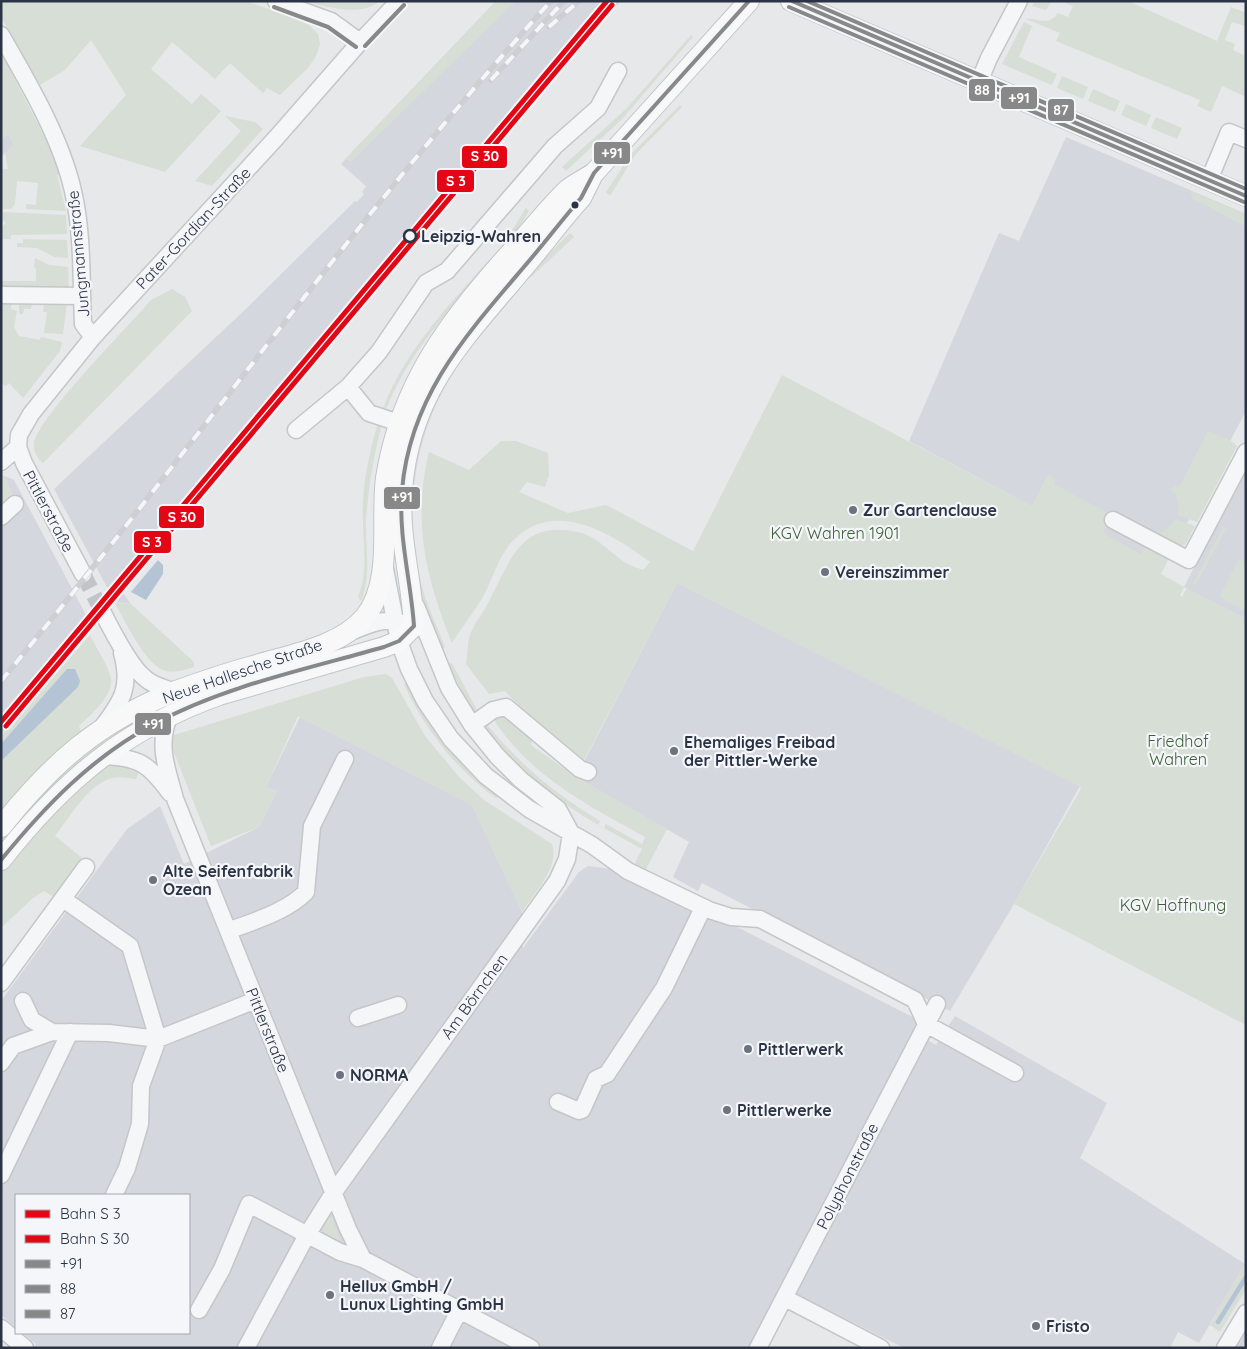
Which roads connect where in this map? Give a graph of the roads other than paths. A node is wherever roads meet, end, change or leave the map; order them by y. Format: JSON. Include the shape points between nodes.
{"nodes":[{"id":1,"x":276,"y":1,"type":"edge"},
{"id":2,"x":398,"y":1,"type":"edge"},
{"id":3,"x":749,"y":1,"type":"edge"},
{"id":4,"x":790,"y":1,"type":"edge"},
{"id":5,"x":1019,"y":1,"type":"edge"},
{"id":6,"x":1,"y":35,"type":"edge"},
{"id":7,"x":360,"y":42,"type":"junction"},
{"id":8,"x":618,"y":70,"type":"dead end"},
{"id":9,"x":979,"y":82,"type":"junction"},
{"id":10,"x":1246,"y":139,"type":"edge"},
{"id":11,"x":594,"y":173,"type":"junction"},
{"id":12,"x":1209,"y":180,"type":"junction"},
{"id":13,"x":1246,"y":196,"type":"edge"},
{"id":14,"x":1,"y":295,"type":"edge"},
{"id":15,"x":82,"y":296,"type":"junction"},
{"id":16,"x":93,"y":337,"type":"junction"},
{"id":17,"x":348,"y":387,"type":"junction"},
{"id":18,"x":399,"y":423,"type":"junction"},
{"id":19,"x":296,"y":430,"type":"dead end"},
{"id":20,"x":18,"y":447,"type":"junction"},
{"id":21,"x":1,"y":448,"type":"edge"},
{"id":22,"x":1246,"y":452,"type":"edge"},
{"id":23,"x":1,"y":462,"type":"edge"},
{"id":24,"x":15,"y":504,"type":"dead end"},
{"id":25,"x":1,"y":517,"type":"edge"},
{"id":26,"x":1113,"y":520,"type":"dead end"},
{"id":27,"x":384,"y":566,"type":"junction"},
{"id":28,"x":83,"y":574,"type":"tunnel mouth"},
{"id":29,"x":412,"y":597,"type":"junction"},
{"id":30,"x":102,"y":611,"type":"tunnel mouth"},
{"id":31,"x":394,"y":620,"type":"junction"},
{"id":32,"x":414,"y":626,"type":"junction"},
{"id":33,"x":350,"y":632,"type":"junction"},
{"id":34,"x":429,"y":640,"type":"junction"},
{"id":35,"x":399,"y":642,"type":"junction"},
{"id":36,"x":120,"y":646,"type":"junction"},
{"id":37,"x":175,"y":692,"type":"junction"},
{"id":38,"x":169,"y":716,"type":"junction"},
{"id":39,"x":472,"y":725,"type":"junction"},
{"id":40,"x":102,"y":728,"type":"junction"},
{"id":41,"x":102,"y":756,"type":"junction"},
{"id":42,"x":345,"y":759,"type":"dead end"},
{"id":43,"x":588,"y":772,"type":"dead end"},
{"id":44,"x":175,"y":799,"type":"junction"},
{"id":45,"x":1,"y":827,"type":"edge"},
{"id":46,"x":571,"y":833,"type":"junction"},
{"id":47,"x":1,"y":860,"type":"edge"},
{"id":48,"x":86,"y":867,"type":"dead end"},
{"id":49,"x":63,"y":899,"type":"junction"},
{"id":50,"x":703,"y":908,"type":"junction"},
{"id":51,"x":228,"y":932,"type":"junction"},
{"id":52,"x":1,"y":983,"type":"edge"},
{"id":53,"x":256,"y":1000,"type":"junction"},
{"id":54,"x":24,"y":1001,"type":"dead end"},
{"id":55,"x":937,"y":1004,"type":"dead end"},
{"id":56,"x":398,"y":1005,"type":"dead end"},
{"id":57,"x":358,"y":1018,"type":"dead end"},
{"id":58,"x":926,"y":1024,"type":"junction"},
{"id":59,"x":52,"y":1032,"type":"junction"},
{"id":60,"x":70,"y":1032,"type":"junction"},
{"id":61,"x":158,"y":1039,"type":"junction"},
{"id":62,"x":1,"y":1063,"type":"edge"},
{"id":63,"x":1015,"y":1073,"type":"dead end"},
{"id":64,"x":558,"y":1102,"type":"dead end"},
{"id":65,"x":1,"y":1175,"type":"edge"},
{"id":66,"x":334,"y":1192,"type":"junction"},
{"id":67,"x":114,"y":1194,"type":"edge"},
{"id":68,"x":307,"y":1235,"type":"junction"},
{"id":69,"x":363,"y":1259,"type":"junction"},
{"id":70,"x":785,"y":1298,"type":"junction"},
{"id":71,"x":199,"y":1310,"type":"dead end"},
{"id":72,"x":460,"y":1311,"type":"junction"},
{"id":73,"x":1246,"y":1313,"type":"edge"},
{"id":74,"x":1,"y":1328,"type":"edge"},
{"id":75,"x":524,"y":1346,"type":"edge"},
{"id":76,"x":25,"y":1348,"type":"edge"},
{"id":77,"x":246,"y":1348,"type":"edge"},
{"id":78,"x":440,"y":1348,"type":"edge"},
{"id":79,"x":758,"y":1348,"type":"edge"},
{"id":80,"x":881,"y":1348,"type":"edge"},
{"id":81,"x":1225,"y":1348,"type":"edge"}],
"edges":[{"from":1,"to":7,"type":"street","via":[[331,21]]},
{"from":2,"to":7,"type":"street","name":"Pater-Gordian-Straße"},
{"from":3,"to":11,"type":"main road"},
{"from":4,"to":9,"type":"main road"},
{"from":5,"to":9,"type":"street","via":[[988,58]]},
{"from":6,"to":15,"type":"street","name":"Jungmannstraße","via":[[57,144],[69,176],[76,204]]},
{"from":7,"to":16,"type":"street","name":"Pater-Gordian-Straße"},
{"from":8,"to":17,"type":"street","via":[[598,108],[555,146],[447,271],[426,283],[379,352]]},
{"from":9,"to":12,"type":"main road"},
{"from":10,"to":12,"type":"street","via":[[1229,132]]},
{"from":11,"to":18,"type":"main road","via":[[567,190],[457,314],[418,376]]},
{"from":11,"to":29,"type":"main road","via":[[581,198],[456,347],[428,394],[416,422],[402,489],[402,540]]},
{"from":12,"to":13,"type":"main road"},
{"from":14,"to":15,"type":"street"},
{"from":15,"to":16,"type":"street","name":"Jungmannstraße","via":[[83,324]]},
{"from":16,"to":20,"type":"street","name":"Pater-Gordian-Straße","via":[[31,414],[20,435]]},
{"from":17,"to":18,"type":"street","via":[[369,413]]},
{"from":17,"to":19,"type":"street"},
{"from":18,"to":27,"type":"main road","via":[[384,496]]},
{"from":20,"to":21,"type":"street"},
{"from":20,"to":23,"type":"street","name":"Pater-Gordian-Straße"},
{"from":20,"to":28,"type":"street","name":"Pittlerstraße"},
{"from":22,"to":26,"type":"street","via":[[1188,560]]},
{"from":24,"to":25,"type":"street"},
{"from":27,"to":31,"type":"street"},
{"from":27,"to":33,"type":"main road","via":[[368,612]]},
{"from":29,"to":32,"type":"main road"},
{"from":29,"to":34,"type":"street"},
{"from":30,"to":36,"type":"street"},
{"from":31,"to":32,"type":"street"},
{"from":31,"to":33,"type":"street","via":[[374,622]]},
{"from":31,"to":35,"type":"street"},
{"from":32,"to":34,"type":"street"},
{"from":32,"to":35,"type":"main road"},
{"from":33,"to":37,"type":"main road","name":"Neue Hallesche Straße","via":[[314,647]]},
{"from":34,"to":39,"type":"street","via":[[450,688]]},
{"from":35,"to":38,"type":"main road","name":"Neue Hallesche Straße","via":[[228,693]]},
{"from":35,"to":46,"type":"street","via":[[426,701],[451,739],[510,797]]},
{"from":36,"to":37,"type":"street","via":[[146,679]]},
{"from":36,"to":40,"type":"street","via":[[127,682],[119,704]]},
{"from":37,"to":40,"type":"main road","name":"Neue Hallesche Straße"},
{"from":38,"to":41,"type":"main road","name":"Neue Hallesche Straße"},
{"from":38,"to":44,"type":"street","name":"Pittlerstraße","via":[[161,748]]},
{"from":39,"to":43,"type":"street","via":[[493,710],[506,707],[580,769]]},
{"from":39,"to":46,"type":"street","via":[[521,780],[558,809]]},
{"from":40,"to":45,"type":"main road","name":"Neue Hallesche Straße","via":[[65,756],[28,793]]},
{"from":41,"to":44,"type":"street","name":"Pittlerstraße","via":[[125,757],[148,766]]},
{"from":41,"to":47,"type":"main road","name":"Neue Hallesche Straße","via":[[59,794]]},
{"from":42,"to":51,"type":"street","via":[[312,826],[306,892],[279,910]]},
{"from":44,"to":51,"type":"street","name":"Pittlerstraße"},
{"from":46,"to":50,"type":"street","via":[[628,871]]},
{"from":46,"to":66,"type":"street","name":"Am Börnchen","via":[[567,858],[557,881]]},
{"from":48,"to":49,"type":"street"},
{"from":49,"to":52,"type":"street"},
{"from":49,"to":61,"type":"street","via":[[130,946]]},
{"from":50,"to":58,"type":"street","via":[[731,917],[760,919],[889,986],[915,1000]]},
{"from":50,"to":64,"type":"street","via":[[664,988],[607,1074],[596,1079],[582,1110]]},
{"from":51,"to":53,"type":"street","name":"Pittlerstraße"},
{"from":53,"to":61,"type":"street"},
{"from":53,"to":66,"type":"street","name":"Pittlerstraße"},
{"from":54,"to":59,"type":"street","via":[[32,1020]]},
{"from":55,"to":58,"type":"street","name":"Polyphonstraße"},
{"from":56,"to":57,"type":"street"},
{"from":58,"to":63,"type":"street"},
{"from":58,"to":70,"type":"street","name":"Polyphonstraße"},
{"from":59,"to":60,"type":"street"},
{"from":59,"to":62,"type":"street","via":[[14,1046]]},
{"from":60,"to":61,"type":"street"},
{"from":60,"to":65,"type":"street"},
{"from":61,"to":67,"type":"street","via":[[141,1086],[140,1124],[127,1168]]},
{"from":66,"to":68,"type":"street","name":"Am Börnchen"},
{"from":66,"to":69,"type":"street","name":"Pittlerstraße"},
{"from":68,"to":69,"type":"street","via":[[340,1252]]},
{"from":68,"to":71,"type":"street","via":[[248,1204],[222,1269]]},
{"from":68,"to":77,"type":"street","name":"Am Börnchen"},
{"from":69,"to":72,"type":"street"},
{"from":70,"to":79,"type":"street","name":"Polyphonstraße"},
{"from":70,"to":80,"type":"street"},
{"from":72,"to":75,"type":"street"},
{"from":72,"to":78,"type":"street"},
{"from":73,"to":81,"type":"street"},
{"from":74,"to":76,"type":"street"}]}
